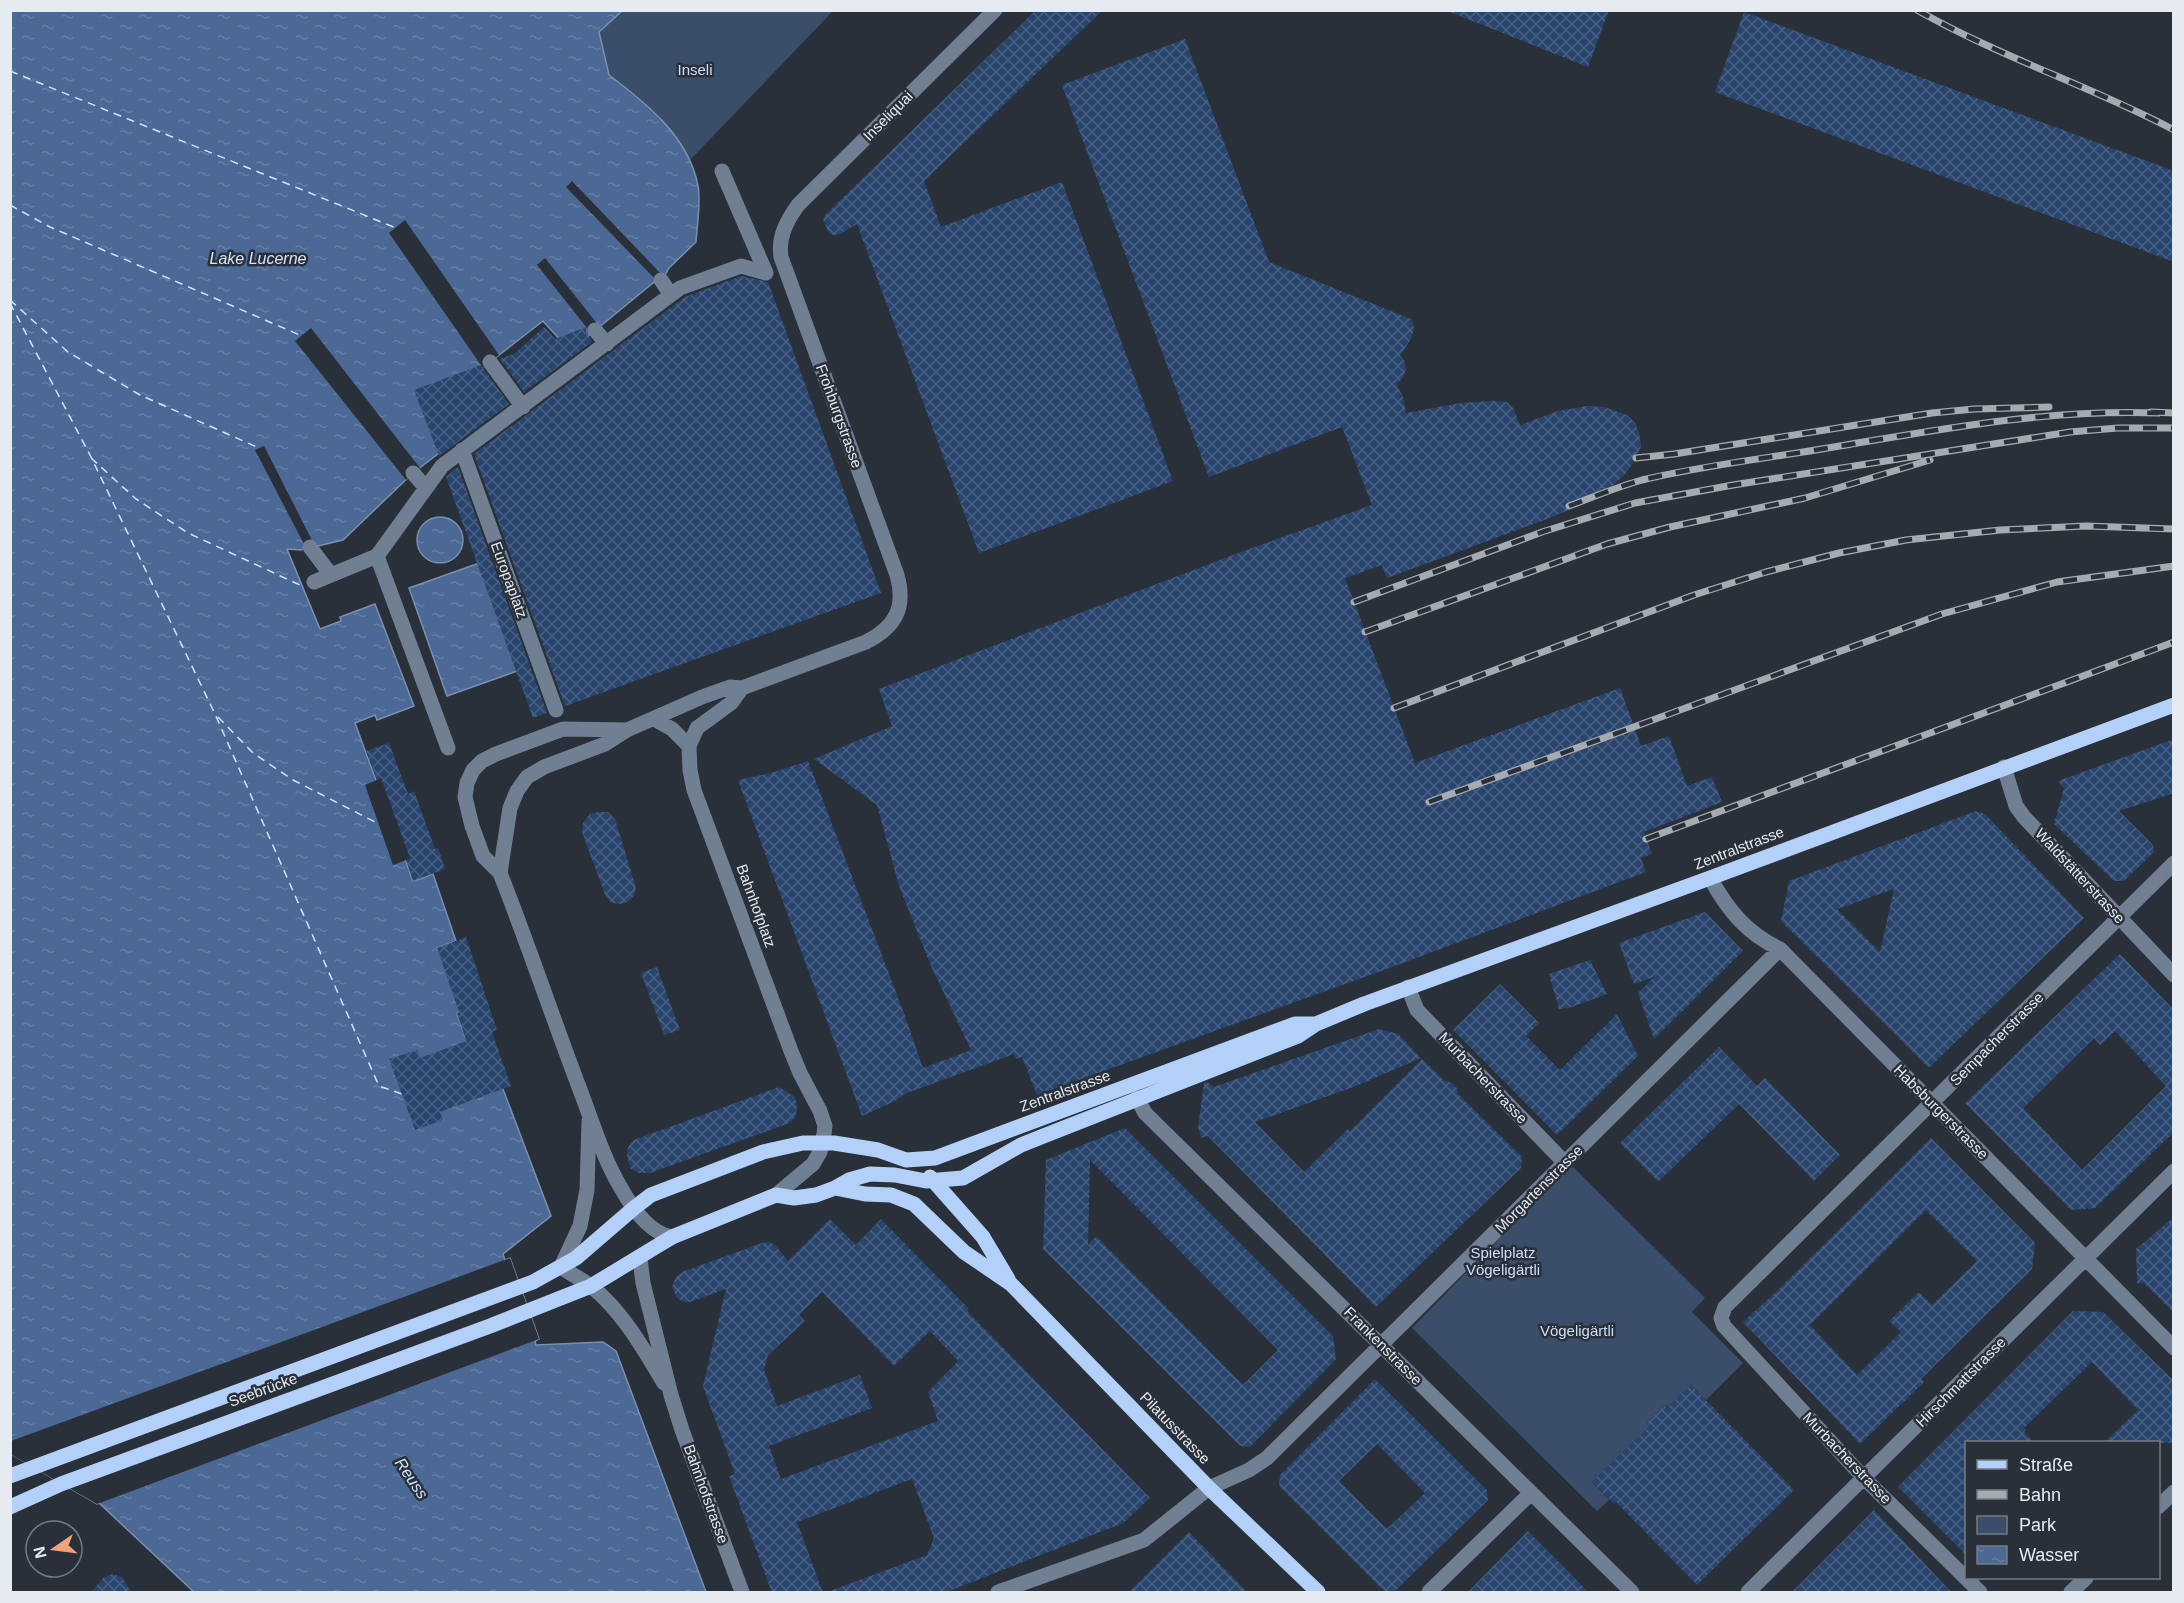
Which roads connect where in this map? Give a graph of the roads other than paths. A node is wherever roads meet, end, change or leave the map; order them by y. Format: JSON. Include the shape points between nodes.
{"nodes":[{"id":1,"x":995,"y":10,"type":"edge"},
{"id":2,"x":722,"y":171,"type":"dead end"},
{"id":3,"x":784,"y":226,"type":"joint"},
{"id":4,"x":661,"y":280,"type":"dead end"},
{"id":5,"x":671,"y":295,"type":"junction"},
{"id":6,"x":595,"y":330,"type":"dead end"},
{"id":7,"x":607,"y":344,"type":"junction"},
{"id":8,"x":490,"y":362,"type":"dead end"},
{"id":9,"x":523,"y":407,"type":"junction"},
{"id":10,"x":462,"y":450,"type":"junction"},
{"id":11,"x":413,"y":473,"type":"dead end"},
{"id":12,"x":426,"y":488,"type":"junction"},
{"id":13,"x":310,"y":547,"type":"dead end"},
{"id":14,"x":377,"y":556,"type":"junction"},
{"id":15,"x":331,"y":574,"type":"junction"},
{"id":16,"x":314,"y":582,"type":"dead end"},
{"id":17,"x":742,"y":688,"type":"junction"},
{"id":18,"x":2174,"y":705,"type":"edge"},
{"id":19,"x":556,"y":710,"type":"dead end"},
{"id":20,"x":654,"y":719,"type":"junction"},
{"id":21,"x":627,"y":730,"type":"junction"},
{"id":22,"x":689,"y":746,"type":"junction"},
{"id":23,"x":448,"y":747,"type":"dead end"},
{"id":24,"x":2004,"y":767,"type":"junction"},
{"id":25,"x":2174,"y":863,"type":"edge"},
{"id":26,"x":500,"y":873,"type":"junction"},
{"id":27,"x":1710,"y":878,"type":"junction"},
{"id":28,"x":2119,"y":918,"type":"junction"},
{"id":29,"x":1780,"y":949,"type":"junction"},
{"id":30,"x":2174,"y":975,"type":"edge"},
{"id":31,"x":1408,"y":987,"type":"junction"},
{"id":32,"x":1316,"y":1024,"type":"junction"},
{"id":33,"x":1137,"y":1098,"type":"junction"},
{"id":34,"x":1932,"y":1103,"type":"junction"},
{"id":35,"x":589,"y":1114,"type":"junction"},
{"id":36,"x":823,"y":1142,"type":"junction"},
{"id":37,"x":906,"y":1160,"type":"junction"},
{"id":38,"x":1565,"y":1163,"type":"junction"},
{"id":39,"x":2174,"y":1172,"type":"edge"},
{"id":40,"x":935,"y":1182,"type":"junction"},
{"id":41,"x":835,"y":1188,"type":"junction"},
{"id":42,"x":776,"y":1195,"type":"junction"},
{"id":43,"x":634,"y":1208,"type":"junction"},
{"id":44,"x":672,"y":1237,"type":"junction"},
{"id":45,"x":640,"y":1258,"type":"junction"},
{"id":46,"x":2085,"y":1259,"type":"junction"},
{"id":47,"x":561,"y":1267,"type":"junction"},
{"id":48,"x":1011,"y":1284,"type":"junction"},
{"id":49,"x":591,"y":1286,"type":"junction"},
{"id":50,"x":1721,"y":1318,"type":"joint"},
{"id":51,"x":1381,"y":1344,"type":"junction"},
{"id":52,"x":2174,"y":1348,"type":"edge"},
{"id":53,"x":671,"y":1395,"type":"junction"},
{"id":54,"x":10,"y":1476,"type":"edge"},
{"id":55,"x":1864,"y":1478,"type":"junction"},
{"id":56,"x":1209,"y":1488,"type":"junction"},
{"id":57,"x":2174,"y":1492,"type":"edge"},
{"id":58,"x":1531,"y":1493,"type":"junction"},
{"id":59,"x":2160,"y":1505,"type":"edge"},
{"id":60,"x":10,"y":1507,"type":"edge"},
{"id":61,"x":1965,"y":1578,"type":"edge"},
{"id":62,"x":1966,"y":1579,"type":"edge"},
{"id":63,"x":2085,"y":1579,"type":"edge"},
{"id":64,"x":1318,"y":1592,"type":"edge"},
{"id":65,"x":742,"y":1593,"type":"edge"},
{"id":66,"x":998,"y":1593,"type":"edge"},
{"id":67,"x":1429,"y":1593,"type":"edge"},
{"id":68,"x":1632,"y":1593,"type":"edge"},
{"id":69,"x":1748,"y":1593,"type":"edge"},
{"id":70,"x":1980,"y":1593,"type":"edge"},
{"id":71,"x":2071,"y":1593,"type":"edge"}],
"edges":[{"from":1,"to":3,"type":"street","name":"Inseliquai","via":[[798,205]]},
{"from":2,"to":5,"type":"street","via":[[743,205],[766,273],[741,266],[680,288]]},
{"from":3,"to":17,"type":"street","name":"Frohburgstrasse","via":[[781,258],[897,575],[900,606],[894,621],[878,636]]},
{"from":4,"to":5,"type":"street"},
{"from":5,"to":7,"type":"street"},
{"from":6,"to":7,"type":"street"},
{"from":7,"to":9,"type":"street"},
{"from":8,"to":9,"type":"street"},
{"from":9,"to":10,"type":"street"},
{"from":10,"to":12,"type":"street","via":[[442,466]]},
{"from":10,"to":19,"type":"street","name":"Europaplatz"},
{"from":11,"to":12,"type":"street"},
{"from":12,"to":14,"type":"street"},
{"from":13,"to":15,"type":"street"},
{"from":14,"to":15,"type":"street"},
{"from":14,"to":23,"type":"street"},
{"from":15,"to":16,"type":"street"},
{"from":17,"to":20,"type":"street","via":[[730,687]]},
{"from":17,"to":22,"type":"street","via":[[731,703],[697,728]]},
{"from":18,"to":24,"type":"main road","name":"Zentralstrasse"},
{"from":20,"to":21,"type":"street"},
{"from":20,"to":22,"type":"street","via":[[672,729]]},
{"from":21,"to":26,"type":"street","via":[[605,744],[527,777],[510,808]]},
{"from":21,"to":26,"type":"street","via":[[563,729],[496,754],[473,770],[466,783],[465,797],[472,826],[483,856]]},
{"from":22,"to":36,"type":"street","name":"Bahnhofplatz","via":[[694,790],[791,1051],[820,1111],[825,1126]]},
{"from":24,"to":27,"type":"main road","name":"Zentralstrasse"},
{"from":24,"to":28,"type":"street","name":"Waldstätterstrasse","via":[[2016,806],[2024,817]]},
{"from":25,"to":28,"type":"street","name":"Sempacherstrasse"},
{"from":26,"to":35,"type":"street"},
{"from":27,"to":29,"type":"street","name":"Habsburgerstrasse","via":[[1728,909],[1763,940]]},
{"from":27,"to":31,"type":"main road","name":"Zentralstrasse"},
{"from":28,"to":30,"type":"street","name":"Waldstätterstrasse"},
{"from":28,"to":34,"type":"street","name":"Sempacherstrasse"},
{"from":29,"to":34,"type":"street","name":"Habsburgerstrasse"},
{"from":29,"to":38,"type":"street","name":"Morgartenstrasse"},
{"from":31,"to":32,"type":"main road","name":"Zentralstrasse"},
{"from":31,"to":38,"type":"street","name":"Murbacherstrasse","via":[[1417,1010]]},
{"from":32,"to":33,"type":"main road","name":"Zentralstrasse","via":[[1298,1036]]},
{"from":32,"to":37,"type":"main road","name":"Zentralstrasse","via":[[1295,1024],[935,1158]]},
{"from":33,"to":40,"type":"main road","name":"Zentralstrasse","via":[[1021,1146],[963,1178]]},
{"from":33,"to":51,"type":"street","name":"Frankenstrasse","via":[[1145,1113]]},
{"from":34,"to":46,"type":"street","name":"Habsburgerstrasse"},
{"from":34,"to":50,"type":"street","name":"Sempacherstrasse","via":[[1725,1307]]},
{"from":35,"to":43,"type":"street","via":[[614,1176]]},
{"from":35,"to":47,"type":"street","via":[[587,1190],[580,1226]]},
{"from":36,"to":37,"type":"main road","name":"Zentralstrasse","via":[[860,1145]]},
{"from":36,"to":42,"type":"street","via":[[813,1164]]},
{"from":36,"to":43,"type":"main road","via":[[763,1152],[659,1191]]},
{"from":37,"to":40,"type":"main road","name":"Pilatusstrasse"},
{"from":38,"to":51,"type":"street","name":"Morgartenstrasse"},
{"from":39,"to":46,"type":"street","name":"Hirschmattstrasse"},
{"from":40,"to":41,"type":"main road","name":"Zentralstrasse","via":[[870,1174]]},
{"from":40,"to":48,"type":"main road","name":"Pilatusstrasse","via":[[983,1237]]},
{"from":41,"to":42,"type":"main road","via":[[816,1196]]},
{"from":41,"to":48,"type":"main road","name":"Pilatusstrasse","via":[[891,1195],[914,1204],[964,1252]]},
{"from":42,"to":44,"type":"main road"},
{"from":43,"to":44,"type":"street","via":[[658,1233]]},
{"from":43,"to":47,"type":"main road"},
{"from":44,"to":45,"type":"main road"},
{"from":45,"to":49,"type":"main road"},
{"from":45,"to":53,"type":"street","name":"Bahnhofstrasse"},
{"from":46,"to":52,"type":"street","name":"Habsburgerstrasse"},
{"from":46,"to":55,"type":"street","name":"Hirschmattstrasse"},
{"from":47,"to":49,"type":"street"},
{"from":47,"to":54,"type":"main road","name":"Seebrücke","via":[[521,1287]]},
{"from":48,"to":56,"type":"main road","name":"Pilatusstrasse"},
{"from":49,"to":53,"type":"street","name":"Bahnhofstrasse","via":[[635,1338]]},
{"from":49,"to":60,"type":"main road","name":"Seebrücke","via":[[61,1484]]},
{"from":50,"to":55,"type":"street","name":"Murbacherstrasse","via":[[1724,1326]]},
{"from":51,"to":56,"type":"street","name":"Morgartenstrasse","via":[[1267,1458]]},
{"from":51,"to":58,"type":"street","name":"Frankenstrasse"},
{"from":53,"to":65,"type":"street","name":"Bahnhofstrasse"},
{"from":55,"to":61,"type":"street","name":"Murbacherstrasse"},
{"from":55,"to":69,"type":"street","name":"Hirschmattstrasse"},
{"from":56,"to":64,"type":"main road","name":"Pilatusstrasse"},
{"from":56,"to":66,"type":"street","name":"Morgartenstrasse","via":[[1144,1540]]},
{"from":57,"to":59,"type":"street"},
{"from":58,"to":67,"type":"street"},
{"from":58,"to":68,"type":"street","name":"Frankenstrasse"},
{"from":62,"to":70,"type":"street","name":"Murbacherstrasse"},
{"from":63,"to":71,"type":"street"}]}
